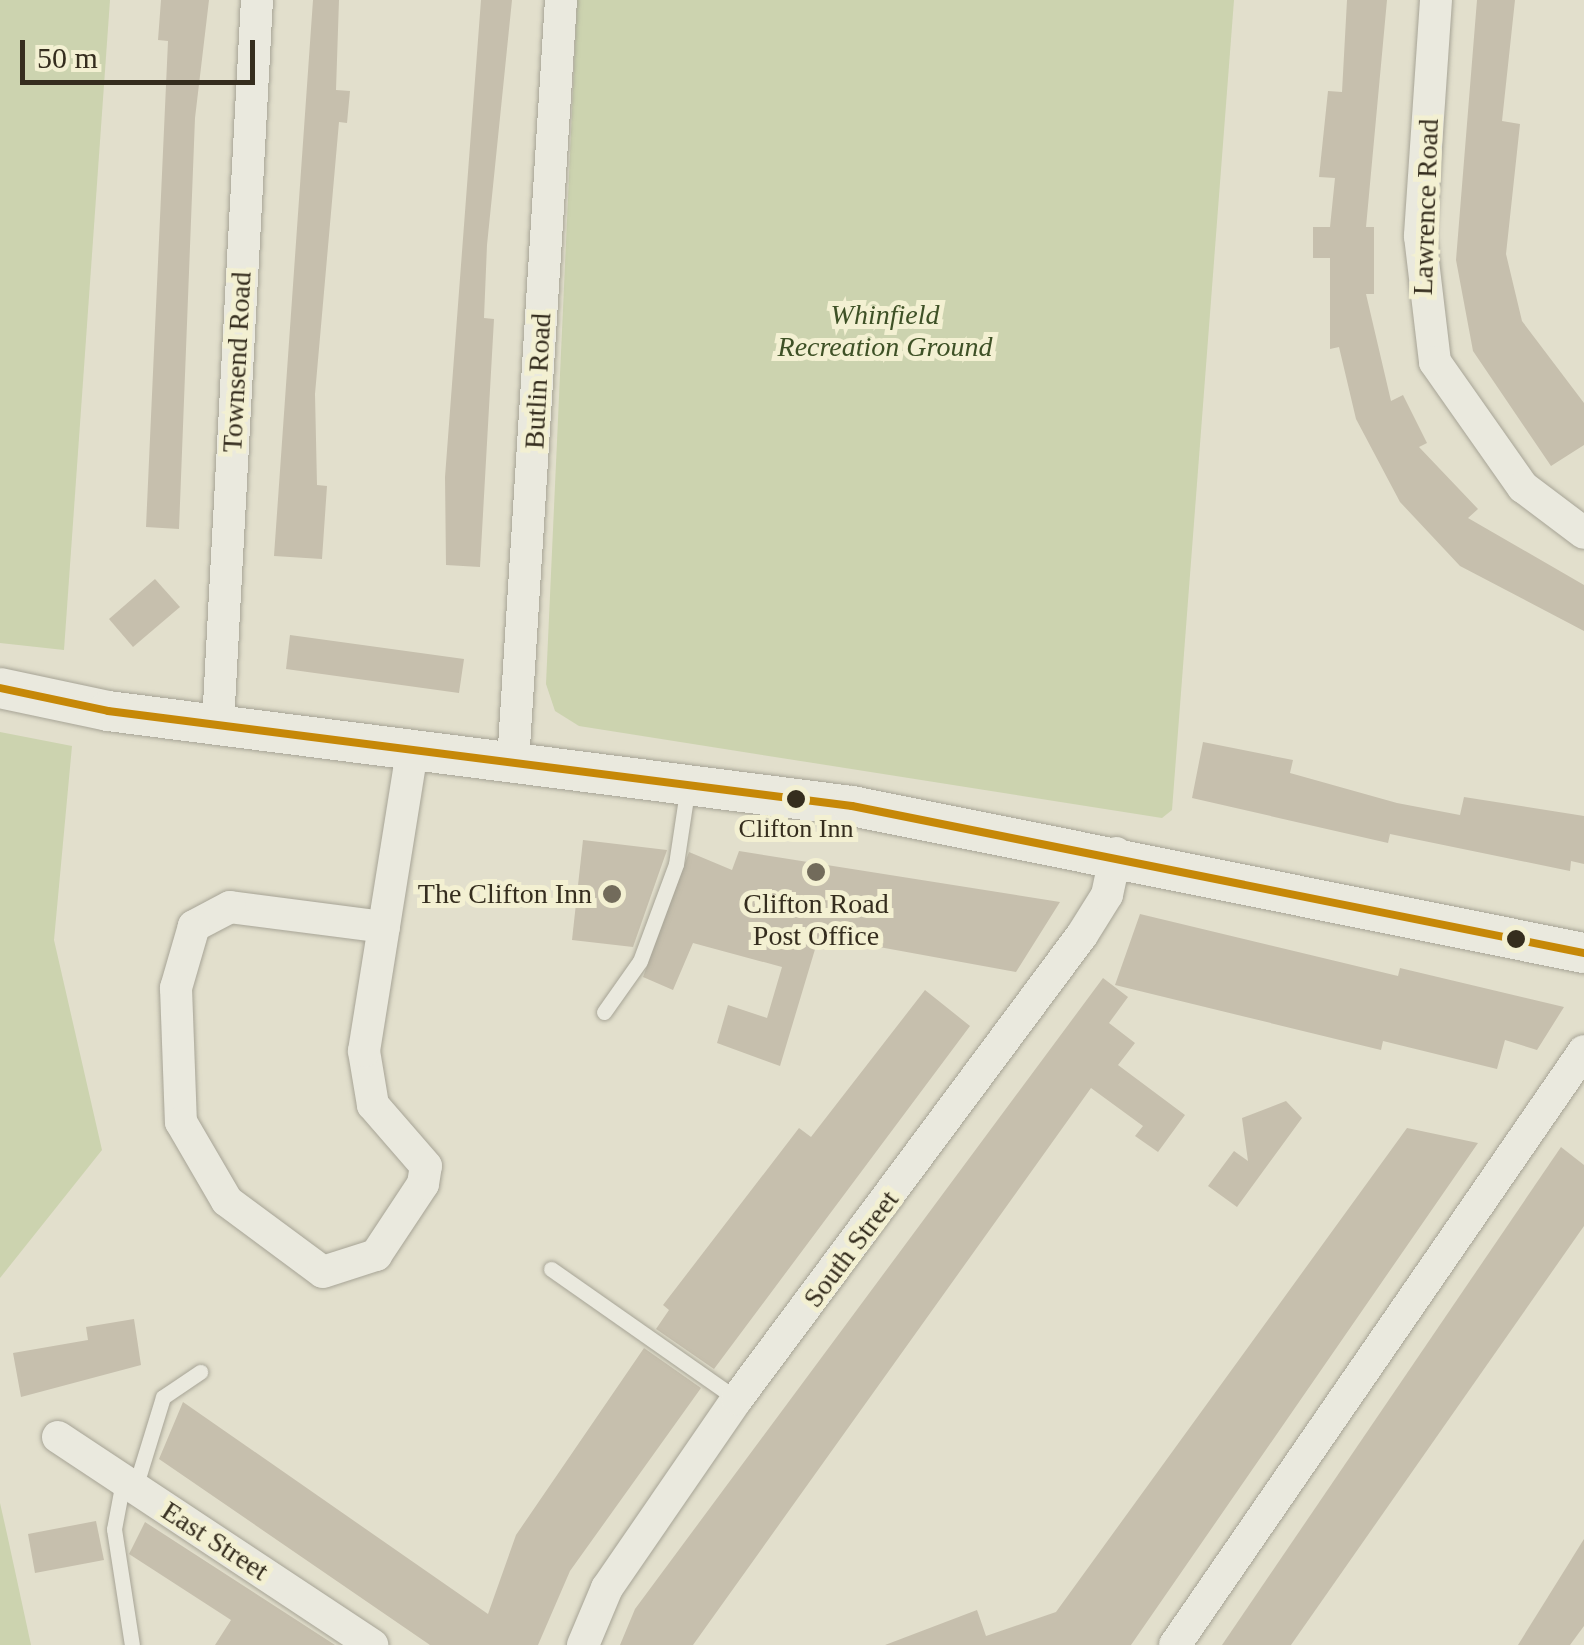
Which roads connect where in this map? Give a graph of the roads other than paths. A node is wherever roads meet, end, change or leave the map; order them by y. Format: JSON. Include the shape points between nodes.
{"nodes":[{"id":1,"x":256,"y":0,"type":"edge"},
{"id":2,"x":561,"y":0,"type":"edge"},
{"id":3,"x":1436,"y":0,"type":"edge"},
{"id":4,"x":1584,"y":533,"type":"edge"},
{"id":5,"x":0,"y":688,"type":"edge"},
{"id":6,"x":218,"y":724,"type":"junction"},
{"id":7,"x":412,"y":752,"type":"junction"},
{"id":8,"x":513,"y":762,"type":"junction"},
{"id":9,"x":688,"y":785,"type":"junction"},
{"id":10,"x":1116,"y":853,"type":"junction"},
{"id":11,"x":384,"y":927,"type":"junction"},
{"id":12,"x":1584,"y":953,"type":"edge"},
{"id":13,"x":604,"y":1012,"type":"dead end"},
{"id":14,"x":1584,"y":1050,"type":"edge"},
{"id":15,"x":551,"y":1269,"type":"dead end"},
{"id":16,"x":200,"y":1372,"type":"dead end"},
{"id":17,"x":737,"y":1399,"type":"junction"},
{"id":18,"x":58,"y":1437,"type":"dead end"},
{"id":19,"x":129,"y":1485,"type":"junction"},
{"id":20,"x":132,"y":1645,"type":"edge"},
{"id":21,"x":372,"y":1645,"type":"edge"},
{"id":22,"x":583,"y":1645,"type":"edge"},
{"id":23,"x":1175,"y":1645,"type":"edge"}],
"edges":[{"from":1,"to":6,"type":"street","name":"Townsend Road"},
{"from":2,"to":8,"type":"street","name":"Butlin Road"},
{"from":3,"to":4,"type":"street","name":"Lawrence Road","via":[[1420,236],[1435,362],[1523,487]]},
{"from":5,"to":6,"type":"street"},
{"from":6,"to":7,"type":"street"},
{"from":7,"to":8,"type":"street"},
{"from":7,"to":11,"type":"street"},
{"from":8,"to":9,"type":"street"},
{"from":9,"to":10,"type":"street"},
{"from":9,"to":13,"type":"lane","via":[[676,864],[640,961]]},
{"from":10,"to":12,"type":"street"},
{"from":10,"to":17,"type":"street","name":"South Street","via":[[1107,895],[1082,935]]},
{"from":11,"to":11,"type":"street","via":[[230,906],[194,926],[176,988],[181,1122],[227,1201],[323,1272],[376,1255],[423,1184],[426,1166],[374,1106],[364,1052]]},
{"from":14,"to":23,"type":"street"},
{"from":15,"to":17,"type":"lane"},
{"from":16,"to":19,"type":"lane","via":[[163,1396]]},
{"from":17,"to":22,"type":"street","name":"South Street","via":[[608,1588]]},
{"from":18,"to":19,"type":"street","name":"East Street"},
{"from":19,"to":20,"type":"lane","via":[[114,1530]]},
{"from":19,"to":21,"type":"street","name":"East Street"}]}
